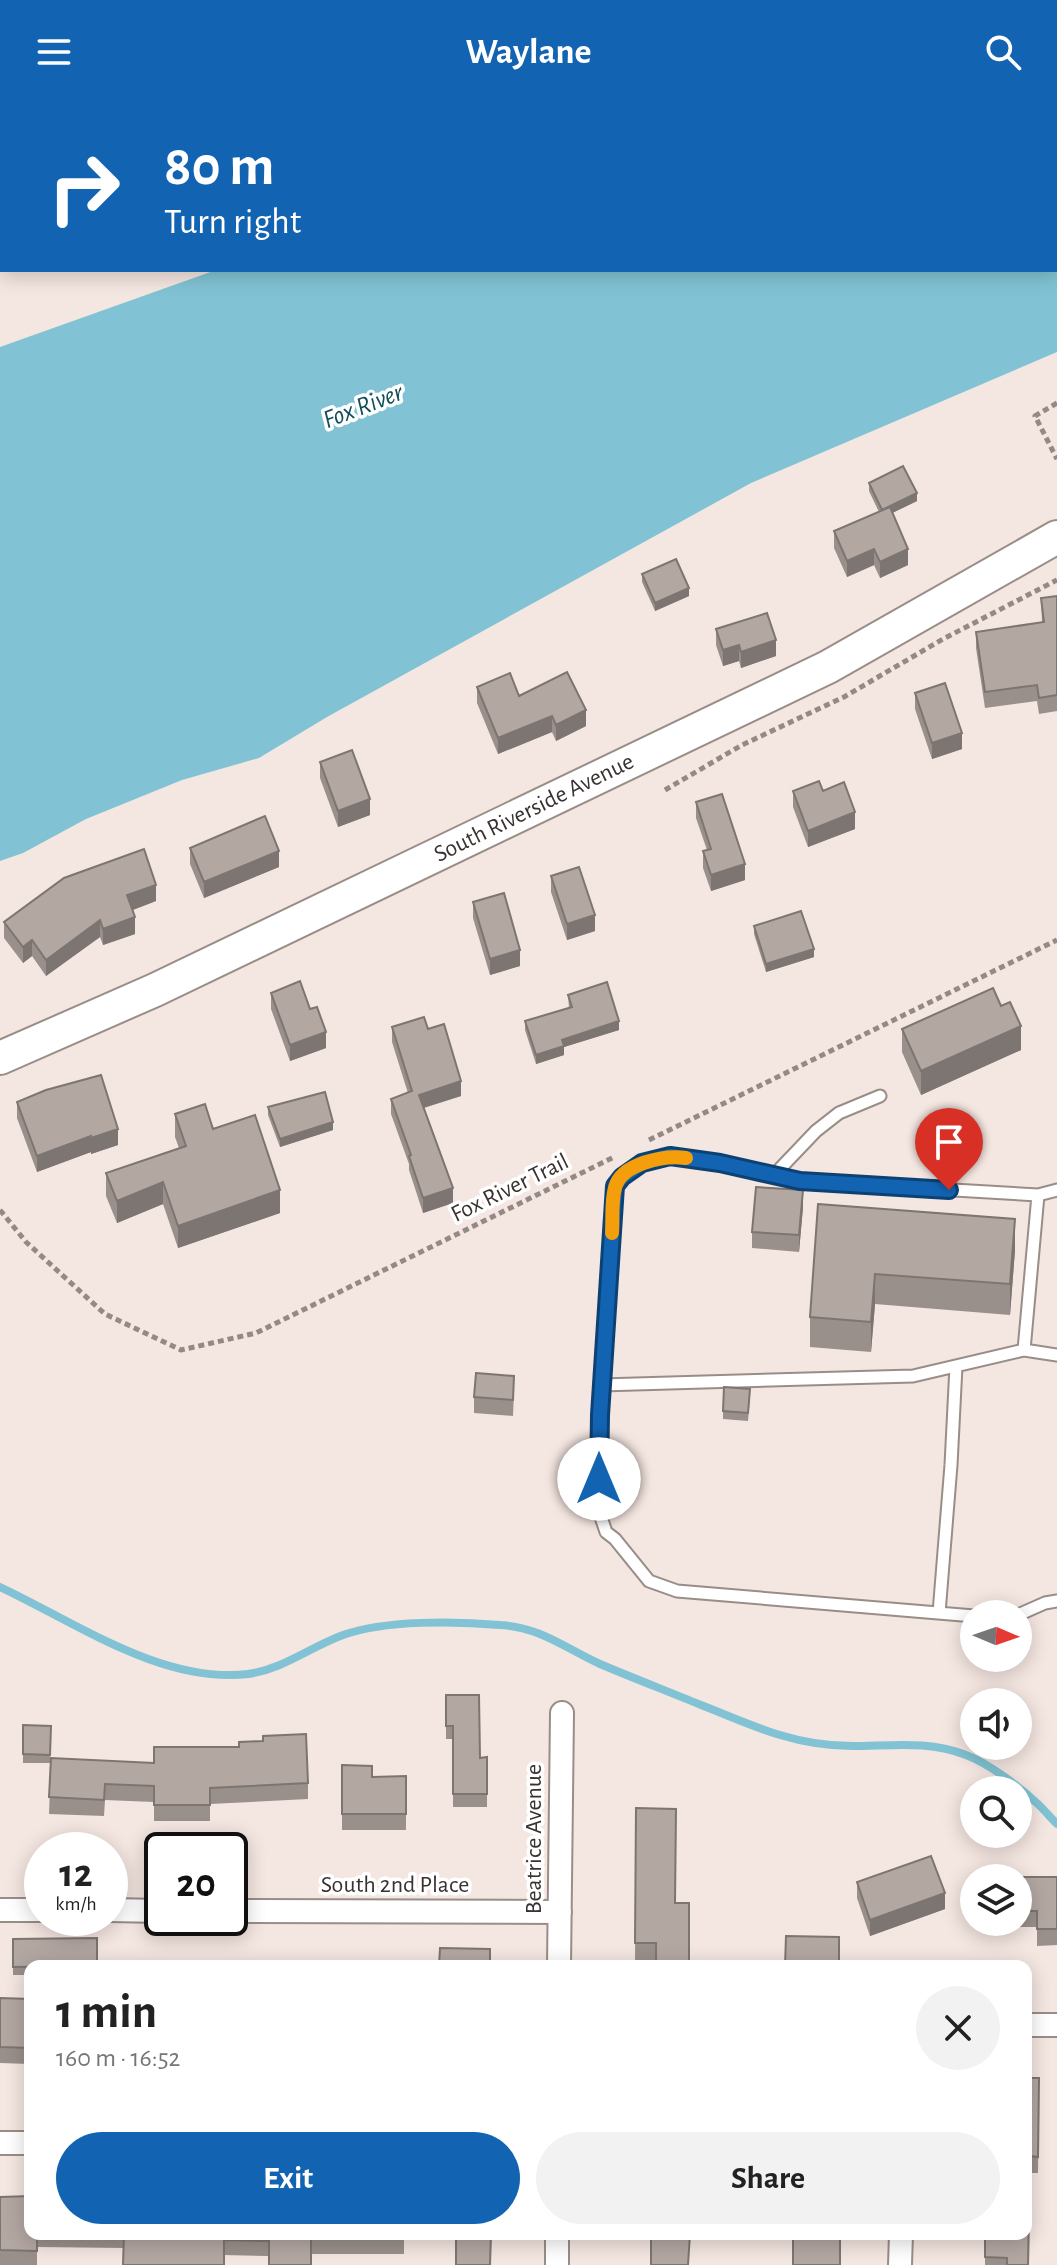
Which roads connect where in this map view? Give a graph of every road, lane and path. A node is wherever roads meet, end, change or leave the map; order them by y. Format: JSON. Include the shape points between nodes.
{"nodes":[{"id":1,"x":1057,"y":403,"type":"edge"},
{"id":2,"x":1057,"y":459,"type":"edge"},
{"id":3,"x":1057,"y":537,"type":"edge"},
{"id":4,"x":1057,"y":940,"type":"edge"},
{"id":5,"x":0,"y":1058,"type":"edge"},
{"id":6,"x":880,"y":1096,"type":"dead end"},
{"id":7,"x":642,"y":1143,"type":"dead end"},
{"id":8,"x":628,"y":1151,"type":"dead end"},
{"id":9,"x":774,"y":1175,"type":"junction"},
{"id":10,"x":1057,"y":1190,"type":"edge"},
{"id":11,"x":1038,"y":1195,"type":"junction"},
{"id":12,"x":0,"y":1210,"type":"edge"},
{"id":13,"x":1024,"y":1350,"type":"junction"},
{"id":14,"x":1057,"y":1355,"type":"edge"},
{"id":15,"x":956,"y":1366,"type":"junction"},
{"id":16,"x":601,"y":1385,"type":"junction"},
{"id":17,"x":1057,"y":1601,"type":"edge"},
{"id":18,"x":1032,"y":1609,"type":"edge"},
{"id":19,"x":939,"y":1613,"type":"junction"},
{"id":20,"x":960,"y":1615,"type":"edge"},
{"id":21,"x":562,"y":1713,"type":"dead end"},
{"id":22,"x":0,"y":1910,"type":"edge"},
{"id":23,"x":24,"y":1910,"type":"edge"},
{"id":24,"x":248,"y":1911,"type":"edge"},
{"id":25,"x":560,"y":1912,"type":"junction"},
{"id":26,"x":559,"y":1960,"type":"edge"},
{"id":27,"x":1032,"y":2025,"type":"edge"},
{"id":28,"x":1057,"y":2025,"type":"edge"},
{"id":29,"x":0,"y":2143,"type":"edge"},
{"id":30,"x":24,"y":2143,"type":"edge"},
{"id":31,"x":557,"y":2240,"type":"edge"},
{"id":32,"x":901,"y":2240,"type":"edge"},
{"id":33,"x":557,"y":2265,"type":"edge"},
{"id":34,"x":900,"y":2265,"type":"edge"}],
"edges":[{"from":1,"to":2,"type":"path","via":[[1035,416]]},
{"from":3,"to":5,"type":"main road","name":"South Riverside Avenue","via":[[828,667],[155,990]]},
{"from":4,"to":7,"type":"path"},
{"from":6,"to":9,"type":"lane","via":[[839,1113]]},
{"from":8,"to":12,"type":"path","name":"Fox River Trail","via":[[256,1333],[181,1350],[105,1314],[26,1242]]},
{"from":9,"to":11,"type":"lane","via":[[800,1181]]},
{"from":9,"to":16,"type":"lane","via":[[670,1156],[642,1163],[622,1177],[615,1186]]},
{"from":10,"to":11,"type":"lane"},
{"from":11,"to":13,"type":"lane"},
{"from":13,"to":14,"type":"lane"},
{"from":13,"to":15,"type":"lane"},
{"from":15,"to":16,"type":"lane","via":[[913,1376]]},
{"from":15,"to":19,"type":"lane"},
{"from":16,"to":19,"type":"lane","via":[[599,1511],[606,1532],[649,1581],[677,1591]]},
{"from":17,"to":18,"type":"lane"},
{"from":19,"to":20,"type":"lane"},
{"from":21,"to":25,"type":"street","name":"Beatrice Avenue"},
{"from":22,"to":23,"type":"street"},
{"from":24,"to":25,"type":"street","name":"South 2nd Place"},
{"from":25,"to":26,"type":"street","name":"Beatrice Avenue"},
{"from":27,"to":28,"type":"street"},
{"from":29,"to":30,"type":"street"},
{"from":31,"to":33,"type":"street"},
{"from":32,"to":34,"type":"street"}]}
